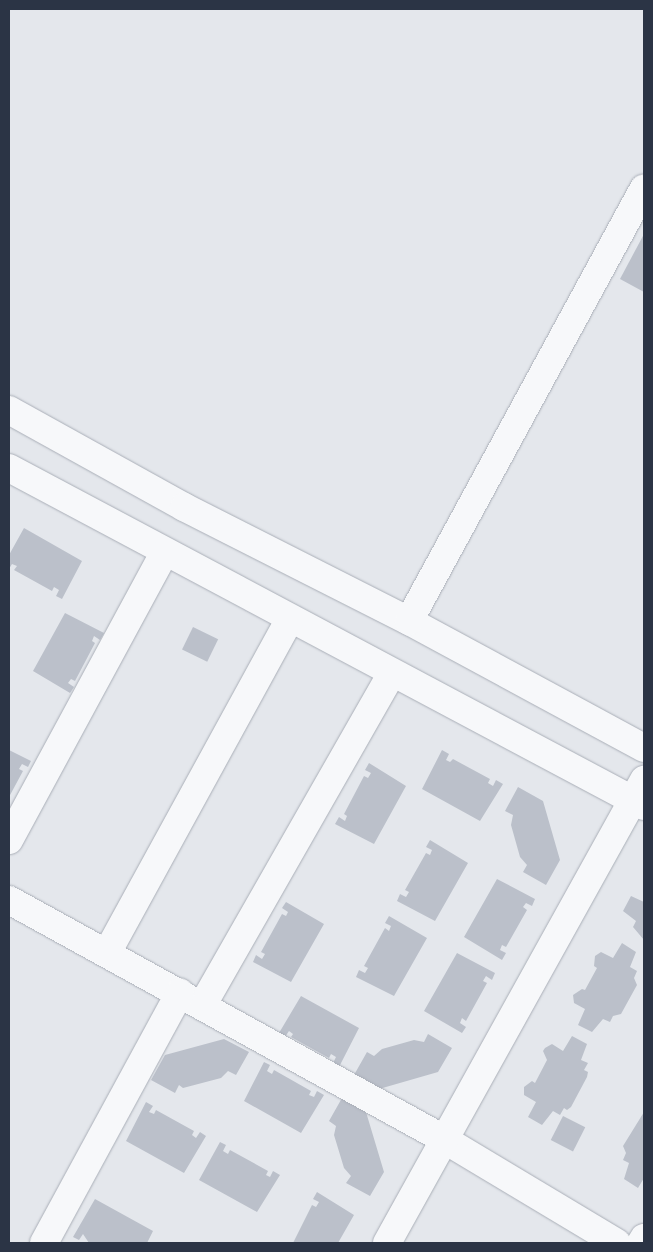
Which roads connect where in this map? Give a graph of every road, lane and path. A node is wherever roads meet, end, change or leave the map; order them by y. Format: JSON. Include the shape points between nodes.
{"nodes":[{"id":1,"x":644,"y":189,"type":"edge"},
{"id":2,"x":9,"y":410,"type":"edge"},
{"id":3,"x":9,"y":468,"type":"edge"},
{"id":4,"x":164,"y":552,"type":"junction"},
{"id":5,"x":290,"y":619,"type":"junction"},
{"id":6,"x":409,"y":621,"type":"junction"},
{"id":7,"x":391,"y":674,"type":"junction"},
{"id":8,"x":644,"y":748,"type":"edge"},
{"id":9,"x":641,"y":796,"type":"edge"},
{"id":10,"x":9,"y":840,"type":"edge"},
{"id":11,"x":9,"y":900,"type":"edge"},
{"id":12,"x":107,"y":953,"type":"junction"},
{"id":13,"x":191,"y":1000,"type":"junction"},
{"id":14,"x":445,"y":1140,"type":"junction"},
{"id":15,"x":644,"y":1238,"type":"edge"},
{"id":16,"x":609,"y":1241,"type":"edge"},
{"id":17,"x":44,"y":1243,"type":"edge"},
{"id":18,"x":387,"y":1243,"type":"edge"},
{"id":19,"x":641,"y":1243,"type":"edge"}],
"edges":[{"from":1,"to":6,"type":"street"},
{"from":2,"to":6,"type":"street","via":[[184,506]]},
{"from":3,"to":4,"type":"street"},
{"from":4,"to":5,"type":"street"},
{"from":4,"to":10,"type":"street"},
{"from":5,"to":7,"type":"street"},
{"from":5,"to":12,"type":"street"},
{"from":6,"to":8,"type":"street"},
{"from":7,"to":9,"type":"street"},
{"from":7,"to":13,"type":"street"},
{"from":9,"to":14,"type":"street"},
{"from":11,"to":12,"type":"street"},
{"from":12,"to":13,"type":"street"},
{"from":13,"to":14,"type":"street"},
{"from":13,"to":17,"type":"street"},
{"from":14,"to":16,"type":"street"},
{"from":14,"to":18,"type":"street"},
{"from":15,"to":19,"type":"street"}]}
